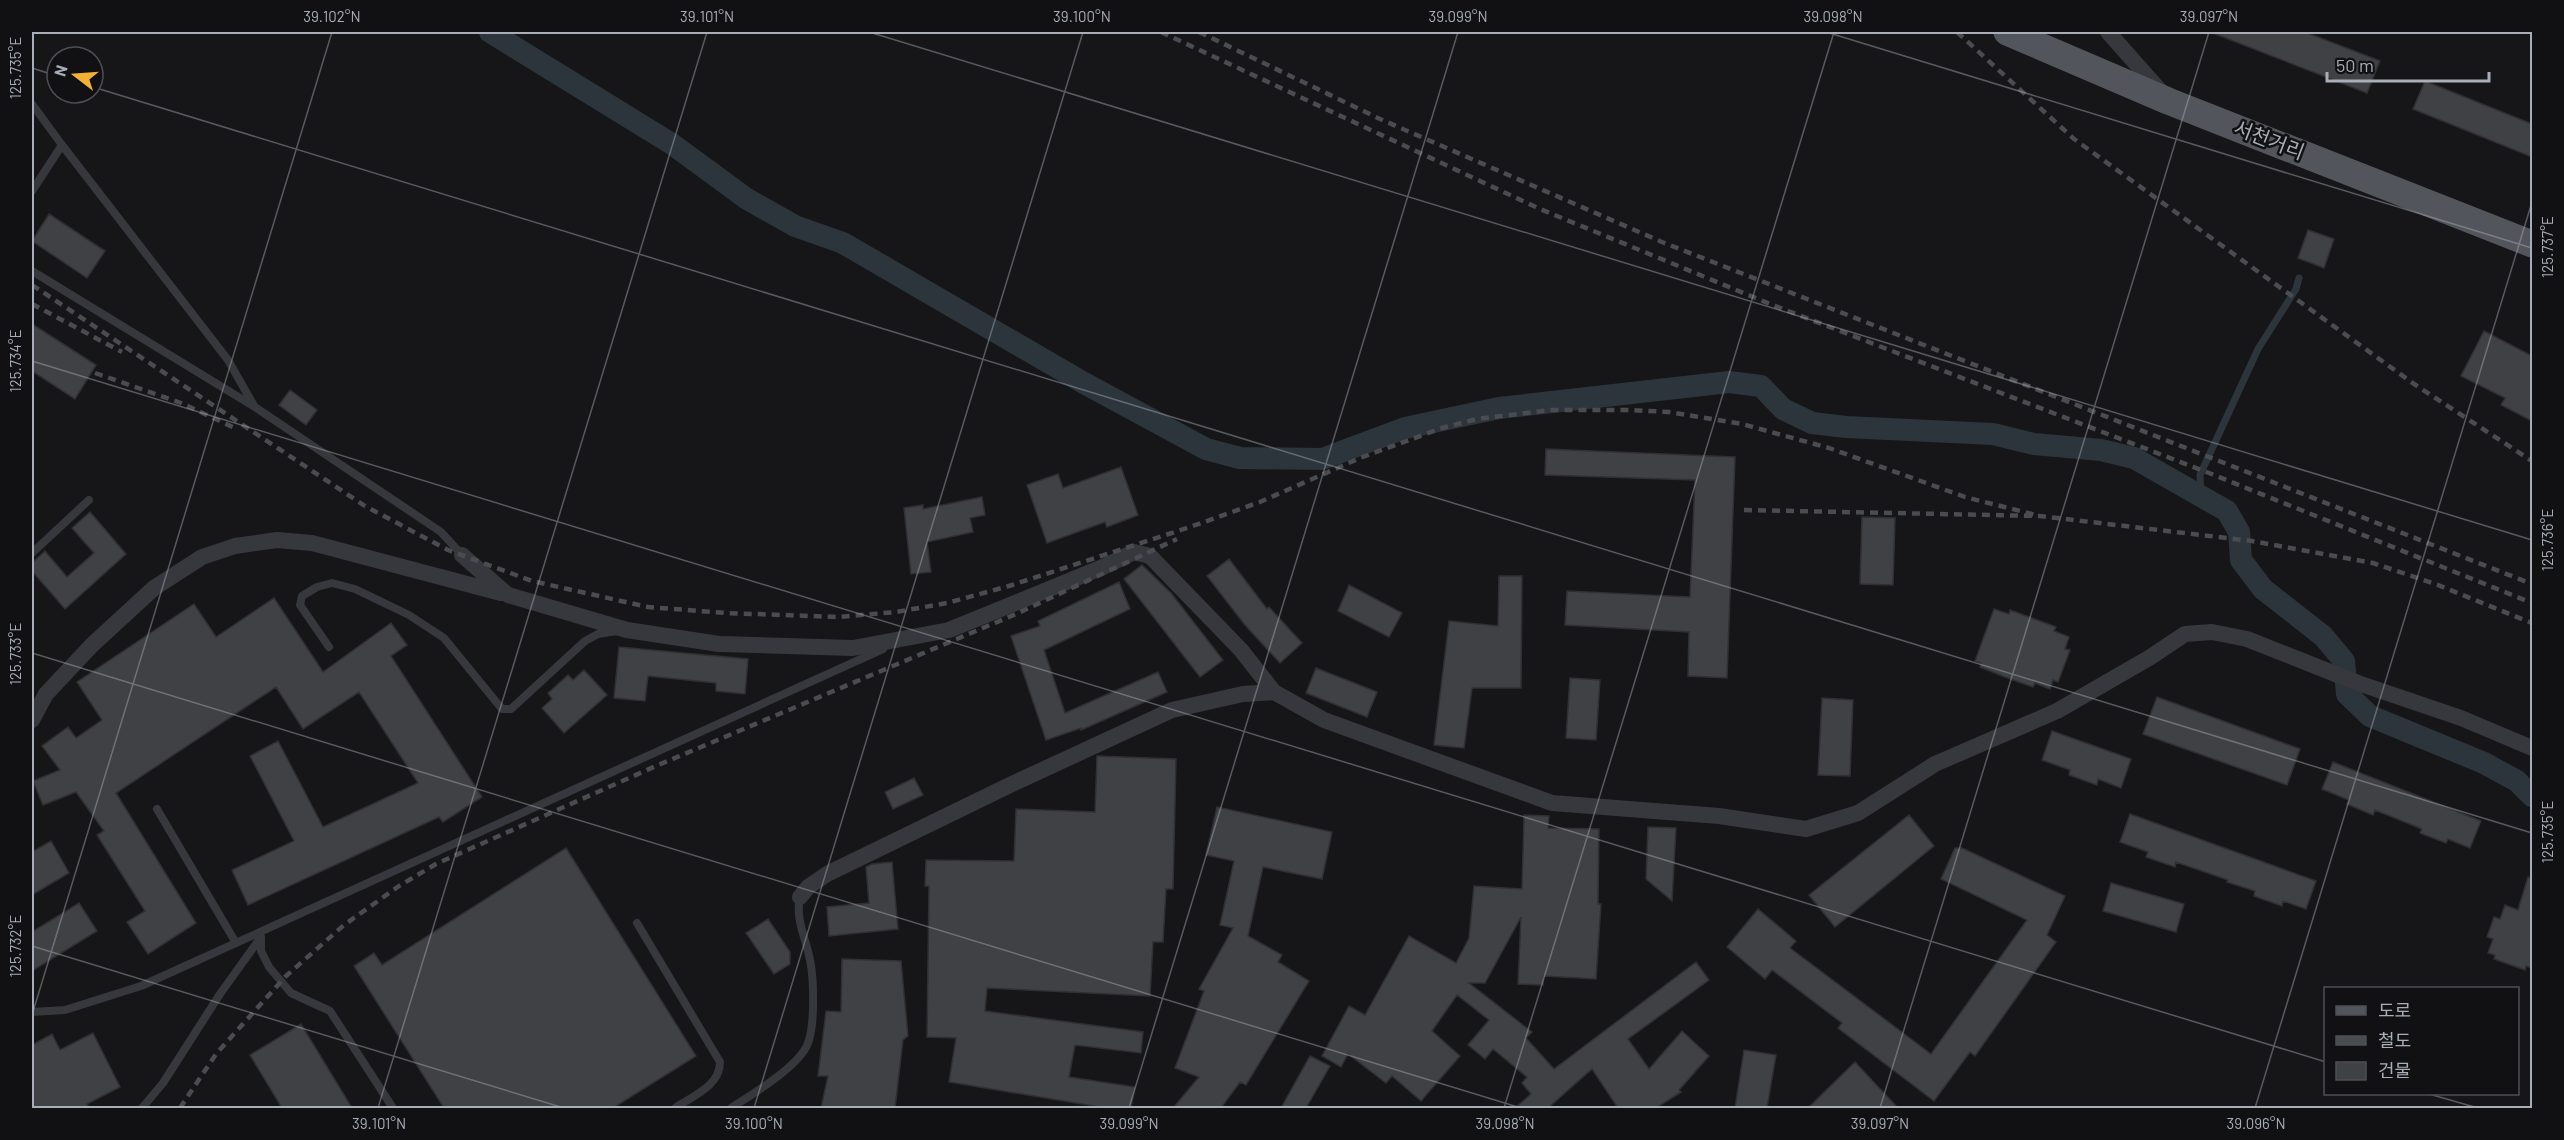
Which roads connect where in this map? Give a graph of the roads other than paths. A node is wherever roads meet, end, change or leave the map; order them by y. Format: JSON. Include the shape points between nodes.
{"nodes":[{"id":1,"x":2007,"y":32,"type":"edge"},
{"id":2,"x":2108,"y":32,"type":"edge"},
{"id":3,"x":2168,"y":101,"type":"junction"},
{"id":4,"x":32,"y":104,"type":"edge"},
{"id":5,"x":62,"y":145,"type":"junction"},
{"id":6,"x":32,"y":191,"type":"edge"},
{"id":7,"x":2532,"y":244,"type":"edge"},
{"id":8,"x":32,"y":271,"type":"edge"},
{"id":9,"x":255,"y":407,"type":"junction"},
{"id":10,"x":89,"y":500,"type":"dead end"},
{"id":11,"x":32,"y":553,"type":"edge"},
{"id":12,"x":462,"y":555,"type":"joint"},
{"id":13,"x":507,"y":595,"type":"junction"},
{"id":14,"x":627,"y":630,"type":"junction"},
{"id":15,"x":906,"y":639,"type":"junction"},
{"id":16,"x":329,"y":647,"type":"dead end"},
{"id":17,"x":1274,"y":692,"type":"junction"},
{"id":18,"x":32,"y":720,"type":"edge"},
{"id":19,"x":2532,"y":748,"type":"edge"},
{"id":20,"x":157,"y":809,"type":"dead end"},
{"id":21,"x":800,"y":897,"type":"joint"},
{"id":22,"x":637,"y":923,"type":"dead end"},
{"id":23,"x":268,"y":928,"type":"junction"},
{"id":24,"x":261,"y":937,"type":"junction"},
{"id":25,"x":236,"y":943,"type":"junction"},
{"id":26,"x":32,"y":1012,"type":"edge"},
{"id":27,"x":142,"y":1108,"type":"edge"},
{"id":28,"x":393,"y":1108,"type":"edge"},
{"id":29,"x":675,"y":1108,"type":"edge"},
{"id":30,"x":731,"y":1108,"type":"edge"}],
"edges":[{"from":1,"to":3,"type":"main road","name":"서천거리"},
{"from":2,"to":3,"type":"street"},
{"from":3,"to":7,"type":"main road","name":"서천거리"},
{"from":4,"to":5,"type":"lane"},
{"from":5,"to":6,"type":"lane"},
{"from":5,"to":9,"type":"lane","via":[[228,360]]},
{"from":8,"to":9,"type":"lane"},
{"from":9,"to":12,"type":"lane","via":[[441,532]]},
{"from":10,"to":11,"type":"lane"},
{"from":12,"to":13,"type":"street"},
{"from":13,"to":14,"type":"street"},
{"from":13,"to":18,"type":"street","via":[[312,543],[277,540],[235,546],[202,557],[154,588],[46,694]]},
{"from":14,"to":15,"type":"street","via":[[719,644],[842,648]]},
{"from":14,"to":16,"type":"lane","via":[[598,634],[585,641],[511,709],[502,709],[444,638],[409,615],[355,589],[332,583],[302,596],[300,605]]},
{"from":15,"to":17,"type":"street","via":[[949,630],[1134,552],[1150,556],[1241,650]]},
{"from":15,"to":23,"type":"lane"},
{"from":17,"to":19,"type":"street","via":[[1324,720],[1552,803],[1719,816],[1806,829],[1858,813],[1935,764],[2057,711],[2185,634],[2212,632],[2247,639],[2462,718]]},
{"from":17,"to":21,"type":"street","via":[[1243,694],[1172,711],[826,874]]},
{"from":20,"to":25,"type":"lane"},
{"from":21,"to":30,"type":"lane","via":[[797,913],[810,961],[814,996],[808,1044],[787,1069]]},
{"from":22,"to":29,"type":"lane","via":[[720,1062],[714,1083]]},
{"from":23,"to":24,"type":"lane"},
{"from":23,"to":25,"type":"lane"},
{"from":24,"to":27,"type":"lane"},
{"from":24,"to":28,"type":"lane","via":[[261,951],[269,967],[291,993],[330,1011]]},
{"from":25,"to":26,"type":"lane","via":[[141,986],[65,1010]]}]}
